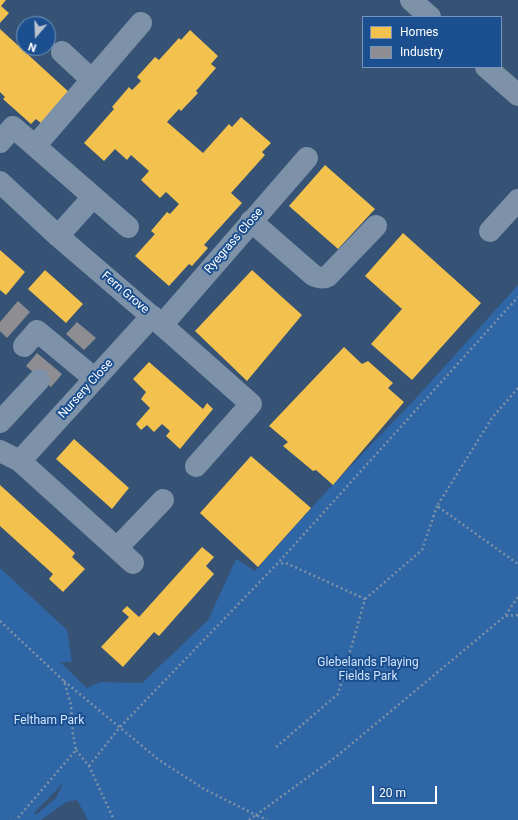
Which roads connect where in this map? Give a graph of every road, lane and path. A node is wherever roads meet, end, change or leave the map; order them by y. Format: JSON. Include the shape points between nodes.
{"nodes":[{"id":1,"x":410,"y":0,"type":"edge"},
{"id":2,"x":429,"y":16,"type":"edge"},
{"id":3,"x":141,"y":23,"type":"dead end"},
{"id":4,"x":62,"y":52,"type":"dead end"},
{"id":5,"x":487,"y":68,"type":"edge"},
{"id":6,"x":92,"y":80,"type":"junction"},
{"id":7,"x":518,"y":95,"type":"edge"},
{"id":8,"x":4,"y":128,"type":"edge"},
{"id":9,"x":35,"y":146,"type":"junction"},
{"id":10,"x":307,"y":158,"type":"dead end"},
{"id":11,"x":0,"y":182,"type":"edge"},
{"id":12,"x":93,"y":197,"type":"junction"},
{"id":13,"x":518,"y":200,"type":"edge"},
{"id":14,"x":251,"y":221,"type":"junction"},
{"id":15,"x":376,"y":226,"type":"dead end"},
{"id":16,"x":128,"y":227,"type":"dead end"},
{"id":17,"x":490,"y":231,"type":"dead end"},
{"id":18,"x":58,"y":236,"type":"junction"},
{"id":19,"x":518,"y":297,"type":"edge"},
{"id":20,"x":157,"y":321,"type":"junction"},
{"id":21,"x":24,"y":346,"type":"dead end"},
{"id":22,"x":95,"y":379,"type":"junction"},
{"id":23,"x":39,"y":380,"type":"dead end"},
{"id":24,"x":518,"y":388,"type":"edge"},
{"id":25,"x":0,"y":422,"type":"edge"},
{"id":26,"x":0,"y":451,"type":"edge"},
{"id":27,"x":20,"y":461,"type":"junction"},
{"id":28,"x":196,"y":466,"type":"dead end"},
{"id":29,"x":163,"y":500,"type":"dead end"},
{"id":30,"x":437,"y":506,"type":"junction"},
{"id":31,"x":117,"y":548,"type":"junction"},
{"id":32,"x":133,"y":564,"type":"dead end"},
{"id":33,"x":277,"y":564,"type":"junction"},
{"id":34,"x":518,"y":564,"type":"edge"},
{"id":35,"x":518,"y":597,"type":"edge"},
{"id":36,"x":365,"y":599,"type":"junction"},
{"id":37,"x":518,"y":615,"type":"edge"},
{"id":38,"x":505,"y":616,"type":"junction"},
{"id":39,"x":0,"y":621,"type":"edge"},
{"id":40,"x":64,"y":681,"type":"junction"},
{"id":41,"x":120,"y":727,"type":"junction"},
{"id":42,"x":276,"y":747,"type":"dead end"},
{"id":43,"x":76,"y":750,"type":"junction"},
{"id":44,"x":89,"y":766,"type":"junction"},
{"id":45,"x":256,"y":815,"type":"junction"},
{"id":46,"x":16,"y":820,"type":"edge"},
{"id":47,"x":114,"y":820,"type":"edge"},
{"id":48,"x":249,"y":820,"type":"edge"},
{"id":49,"x":267,"y":820,"type":"edge"}],
"edges":[{"from":1,"to":2,"type":"street"},
{"from":3,"to":6,"type":"street"},
{"from":4,"to":6,"type":"street"},
{"from":5,"to":7,"type":"street"},
{"from":6,"to":9,"type":"street"},
{"from":8,"to":9,"type":"street"},
{"from":9,"to":12,"type":"street"},
{"from":10,"to":14,"type":"street","name":"Ryegrass Close"},
{"from":11,"to":18,"type":"street","name":"Fern Grove"},
{"from":12,"to":16,"type":"street"},
{"from":12,"to":18,"type":"street"},
{"from":13,"to":17,"type":"street"},
{"from":14,"to":15,"type":"street","via":[[319,278],[328,276]]},
{"from":14,"to":20,"type":"street","name":"Ryegrass Close"},
{"from":18,"to":20,"type":"street","name":"Fern Grove"},
{"from":19,"to":33,"type":"path"},
{"from":20,"to":22,"type":"street","name":"Nursery Close"},
{"from":20,"to":28,"type":"street","name":"Fern Grove","via":[[251,404]]},
{"from":21,"to":22,"type":"street","via":[[37,331]]},
{"from":22,"to":27,"type":"street","name":"Nursery Close"},
{"from":23,"to":25,"type":"street"},
{"from":24,"to":30,"type":"path","via":[[492,418]]},
{"from":26,"to":27,"type":"street"},
{"from":27,"to":31,"type":"street"},
{"from":29,"to":31,"type":"street"},
{"from":30,"to":34,"type":"path"},
{"from":30,"to":36,"type":"path","via":[[422,550]]},
{"from":31,"to":32,"type":"street"},
{"from":33,"to":36,"type":"path","via":[[286,563]]},
{"from":33,"to":41,"type":"path"},
{"from":35,"to":38,"type":"path"},
{"from":36,"to":42,"type":"path","via":[[338,694]]},
{"from":37,"to":38,"type":"path"},
{"from":38,"to":45,"type":"path","via":[[337,756]]},
{"from":39,"to":40,"type":"path"},
{"from":40,"to":41,"type":"path"},
{"from":40,"to":43,"type":"path"},
{"from":41,"to":44,"type":"path"},
{"from":41,"to":45,"type":"path","via":[[159,760],[204,789]]},
{"from":43,"to":44,"type":"path"},
{"from":43,"to":46,"type":"path"},
{"from":44,"to":47,"type":"path"},
{"from":45,"to":48,"type":"path"},
{"from":45,"to":49,"type":"path"}]}
